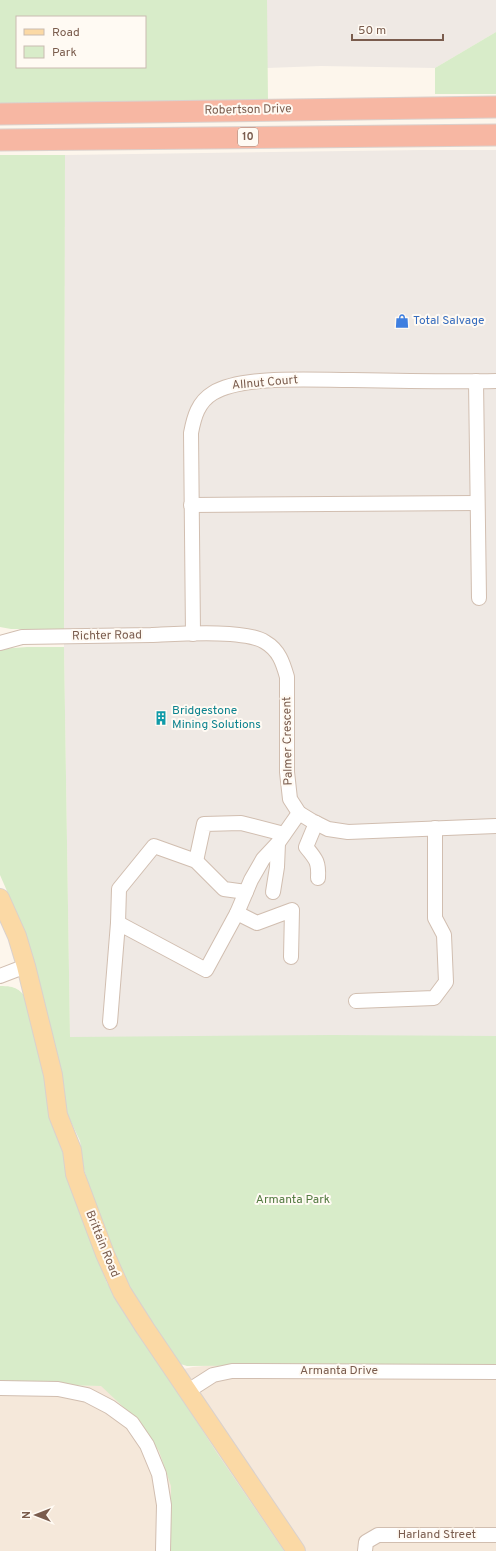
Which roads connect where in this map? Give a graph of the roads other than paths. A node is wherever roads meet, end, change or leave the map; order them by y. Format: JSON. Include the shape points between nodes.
{"nodes":[{"id":1,"x":496,"y":107,"type":"edge"},
{"id":2,"x":0,"y":114,"type":"edge"},
{"id":3,"x":496,"y":135,"type":"edge"},
{"id":4,"x":0,"y":140,"type":"edge"},
{"id":5,"x":476,"y":381,"type":"junction"},
{"id":6,"x":496,"y":381,"type":"edge"},
{"id":7,"x":477,"y":503,"type":"junction"},
{"id":8,"x":192,"y":505,"type":"junction"},
{"id":9,"x":479,"y":598,"type":"dead end"},
{"id":10,"x":0,"y":632,"type":"edge"},
{"id":11,"x":193,"y":634,"type":"junction"},
{"id":12,"x":22,"y":637,"type":"junction"},
{"id":13,"x":0,"y":643,"type":"edge"},
{"id":14,"x":299,"y":813,"type":"junction"},
{"id":15,"x":316,"y":823,"type":"junction"},
{"id":16,"x":496,"y":826,"type":"edge"},
{"id":17,"x":435,"y":828,"type":"junction"},
{"id":18,"x":281,"y":838,"type":"junction"},
{"id":19,"x":196,"y":861,"type":"junction"},
{"id":20,"x":318,"y":878,"type":"dead end"},
{"id":21,"x":246,"y":892,"type":"junction"},
{"id":22,"x":273,"y":892,"type":"dead end"},
{"id":23,"x":0,"y":898,"type":"edge"},
{"id":24,"x":237,"y":913,"type":"junction"},
{"id":25,"x":118,"y":923,"type":"junction"},
{"id":26,"x":291,"y":957,"type":"dead end"},
{"id":27,"x":26,"y":966,"type":"junction"},
{"id":28,"x":0,"y":976,"type":"edge"},
{"id":29,"x":356,"y":1001,"type":"dead end"},
{"id":30,"x":110,"y":1022,"type":"dead end"},
{"id":31,"x":496,"y":1372,"type":"edge"},
{"id":32,"x":0,"y":1388,"type":"edge"},
{"id":33,"x":188,"y":1391,"type":"junction"},
{"id":34,"x":496,"y":1535,"type":"edge"},
{"id":35,"x":164,"y":1551,"type":"edge"},
{"id":36,"x":296,"y":1551,"type":"edge"},
{"id":37,"x":365,"y":1551,"type":"edge"}],
"edges":[{"from":1,"to":2,"type":"highway","name":"Robertson Drive","number":"10"},
{"from":3,"to":4,"type":"highway","number":"10"},
{"from":5,"to":6,"type":"street","name":"Allnut Court"},
{"from":5,"to":7,"type":"street"},
{"from":5,"to":8,"type":"street","name":"Allnut Court","via":[[291,380],[240,383],[225,387],[203,401],[194,415],[191,434]]},
{"from":7,"to":8,"type":"street"},
{"from":7,"to":9,"type":"street"},
{"from":8,"to":11,"type":"street","name":"Allnut Court"},
{"from":10,"to":12,"type":"street","name":"Richter Road"},
{"from":11,"to":12,"type":"street","name":"Richter Road"},
{"from":11,"to":14,"type":"street","name":"Palmer Crescent","via":[[252,636],[266,642],[276,651],[287,678],[287,772],[290,799]]},
{"from":12,"to":13,"type":"street","name":"Richter Road"},
{"from":14,"to":15,"type":"street"},
{"from":14,"to":18,"type":"street"},
{"from":15,"to":17,"type":"street","via":[[328,829],[348,832]]},
{"from":15,"to":20,"type":"street","via":[[306,847],[315,858]]},
{"from":16,"to":17,"type":"street"},
{"from":17,"to":29,"type":"street","via":[[435,918],[444,935],[446,982],[434,998]]},
{"from":18,"to":19,"type":"street","via":[[240,823],[204,824]]},
{"from":18,"to":21,"type":"street","via":[[263,859]]},
{"from":18,"to":22,"type":"street"},
{"from":19,"to":21,"type":"street","via":[[224,890]]},
{"from":19,"to":25,"type":"street","via":[[154,846],[119,889]]},
{"from":21,"to":24,"type":"street"},
{"from":23,"to":27,"type":"main road","name":"Brittain Road","via":[[17,936]]},
{"from":24,"to":25,"type":"street","via":[[206,970]]},
{"from":24,"to":26,"type":"street","via":[[257,923],[292,910]]},
{"from":25,"to":30,"type":"street"},
{"from":27,"to":28,"type":"street"},
{"from":27,"to":33,"type":"main road","name":"Brittain Road","via":[[53,1075],[58,1115],[72,1150],[75,1174],[102,1247],[122,1292]]},
{"from":31,"to":33,"type":"street","name":"Armanta Drive","via":[[232,1371],[212,1375]]},
{"from":32,"to":35,"type":"street","via":[[58,1389],[87,1395],[132,1423],[147,1445],[159,1474],[164,1505]]},
{"from":33,"to":36,"type":"main road","name":"Brittain Road"},
{"from":34,"to":37,"type":"street","name":"Harland Street","via":[[378,1534],[366,1542]]}]}
